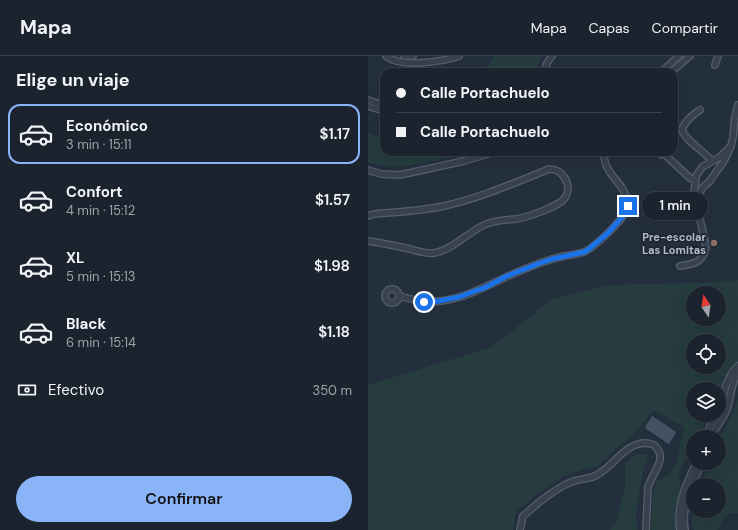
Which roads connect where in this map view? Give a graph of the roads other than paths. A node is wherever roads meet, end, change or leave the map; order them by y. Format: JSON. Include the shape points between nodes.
{"nodes":[{"id":1,"x":386,"y":56,"type":"edge"},
{"id":2,"x":404,"y":56,"type":"edge"},
{"id":3,"x":413,"y":56,"type":"edge"},
{"id":4,"x":459,"y":56,"type":"edge"},
{"id":5,"x":552,"y":56,"type":"edge"},
{"id":6,"x":679,"y":56,"type":"edge"},
{"id":7,"x":690,"y":56,"type":"edge"},
{"id":8,"x":718,"y":56,"type":"edge"},
{"id":9,"x":715,"y":65,"type":"dead end"},
{"id":10,"x":545,"y":68,"type":"edge"},
{"id":11,"x":666,"y":68,"type":"edge"},
{"id":12,"x":676,"y":68,"type":"edge"},
{"id":13,"x":368,"y":100,"type":"edge"},
{"id":14,"x":380,"y":104,"type":"edge"},
{"id":15,"x":738,"y":105,"type":"edge"},
{"id":16,"x":368,"y":106,"type":"edge"},
{"id":17,"x":380,"y":110,"type":"edge"},
{"id":18,"x":700,"y":110,"type":"dead end"},
{"id":19,"x":736,"y":127,"type":"edge"},
{"id":20,"x":731,"y":146,"type":"junction"},
{"id":21,"x":481,"y":156,"type":"edge"},
{"id":22,"x":604,"y":156,"type":"edge"},
{"id":23,"x":666,"y":156,"type":"edge"},
{"id":24,"x":712,"y":161,"type":"junction"},
{"id":25,"x":704,"y":167,"type":"junction"},
{"id":26,"x":368,"y":170,"type":"edge"},
{"id":27,"x":713,"y":175,"type":"junction"},
{"id":28,"x":695,"y":180,"type":"junction"},
{"id":29,"x":702,"y":188,"type":"junction"},
{"id":30,"x":697,"y":206,"type":"junction"},
{"id":31,"x":368,"y":216,"type":"edge"},
{"id":32,"x":368,"y":240,"type":"edge"},
{"id":33,"x":680,"y":266,"type":"dead end"},
{"id":34,"x":399,"y":296,"type":"dead end"},
{"id":35,"x":738,"y":366,"type":"edge"},
{"id":36,"x":738,"y":373,"type":"edge"},
{"id":37,"x":726,"y":386,"type":"edge"},
{"id":38,"x":714,"y":430,"type":"edge"},
{"id":39,"x":693,"y":470,"type":"edge"},
{"id":40,"x":699,"y":470,"type":"edge"},
{"id":41,"x":520,"y":530,"type":"edge"},
{"id":42,"x":646,"y":530,"type":"edge"},
{"id":43,"x":680,"y":530,"type":"edge"},
{"id":44,"x":685,"y":530,"type":"edge"}],
"edges":[{"from":1,"to":4,"type":"street","via":[[396,61],[417,63]]},
{"from":2,"to":3,"type":"street"},
{"from":5,"to":10,"type":"street"},
{"from":6,"to":11,"type":"street"},
{"from":7,"to":12,"type":"street"},
{"from":8,"to":9,"type":"street"},
{"from":13,"to":14,"type":"street"},
{"from":15,"to":19,"type":"street"},
{"from":16,"to":17,"type":"street"},
{"from":18,"to":24,"type":"street","via":[[687,121],[682,131]]},
{"from":19,"to":20,"type":"street"},
{"from":20,"to":24,"type":"street"},
{"from":20,"to":27,"type":"street"},
{"from":21,"to":26,"type":"street","via":[[400,175]]},
{"from":22,"to":34,"type":"street","via":[[607,167],[624,191],[628,206],[624,215],[608,233],[589,249],[540,263],[470,294],[449,300],[424,302]]},
{"from":23,"to":28,"type":"street"},
{"from":24,"to":25,"type":"street"},
{"from":25,"to":27,"type":"street","via":[[710,169]]},
{"from":25,"to":28,"type":"street","via":[[697,173]]},
{"from":27,"to":29,"type":"street"},
{"from":28,"to":29,"type":"street","via":[[697,187]]},
{"from":28,"to":30,"type":"street"},
{"from":29,"to":30,"type":"street"},
{"from":30,"to":33,"type":"street","via":[[706,241],[705,252],[697,262]]},
{"from":31,"to":32,"type":"street","via":[[445,206],[492,192],[549,169],[561,173],[568,184],[567,194],[561,202],[516,219],[485,224],[451,246],[435,252]]},
{"from":35,"to":37,"type":"street"},
{"from":36,"to":38,"type":"street","via":[[731,388],[726,413]]},
{"from":39,"to":43,"type":"street","via":[[680,505]]},
{"from":40,"to":44,"type":"street","via":[[685,506]]},
{"from":41,"to":42,"type":"street","via":[[523,516],[532,507],[573,481],[594,476],[624,451],[647,443],[654,446],[661,458],[648,487]]}]}
